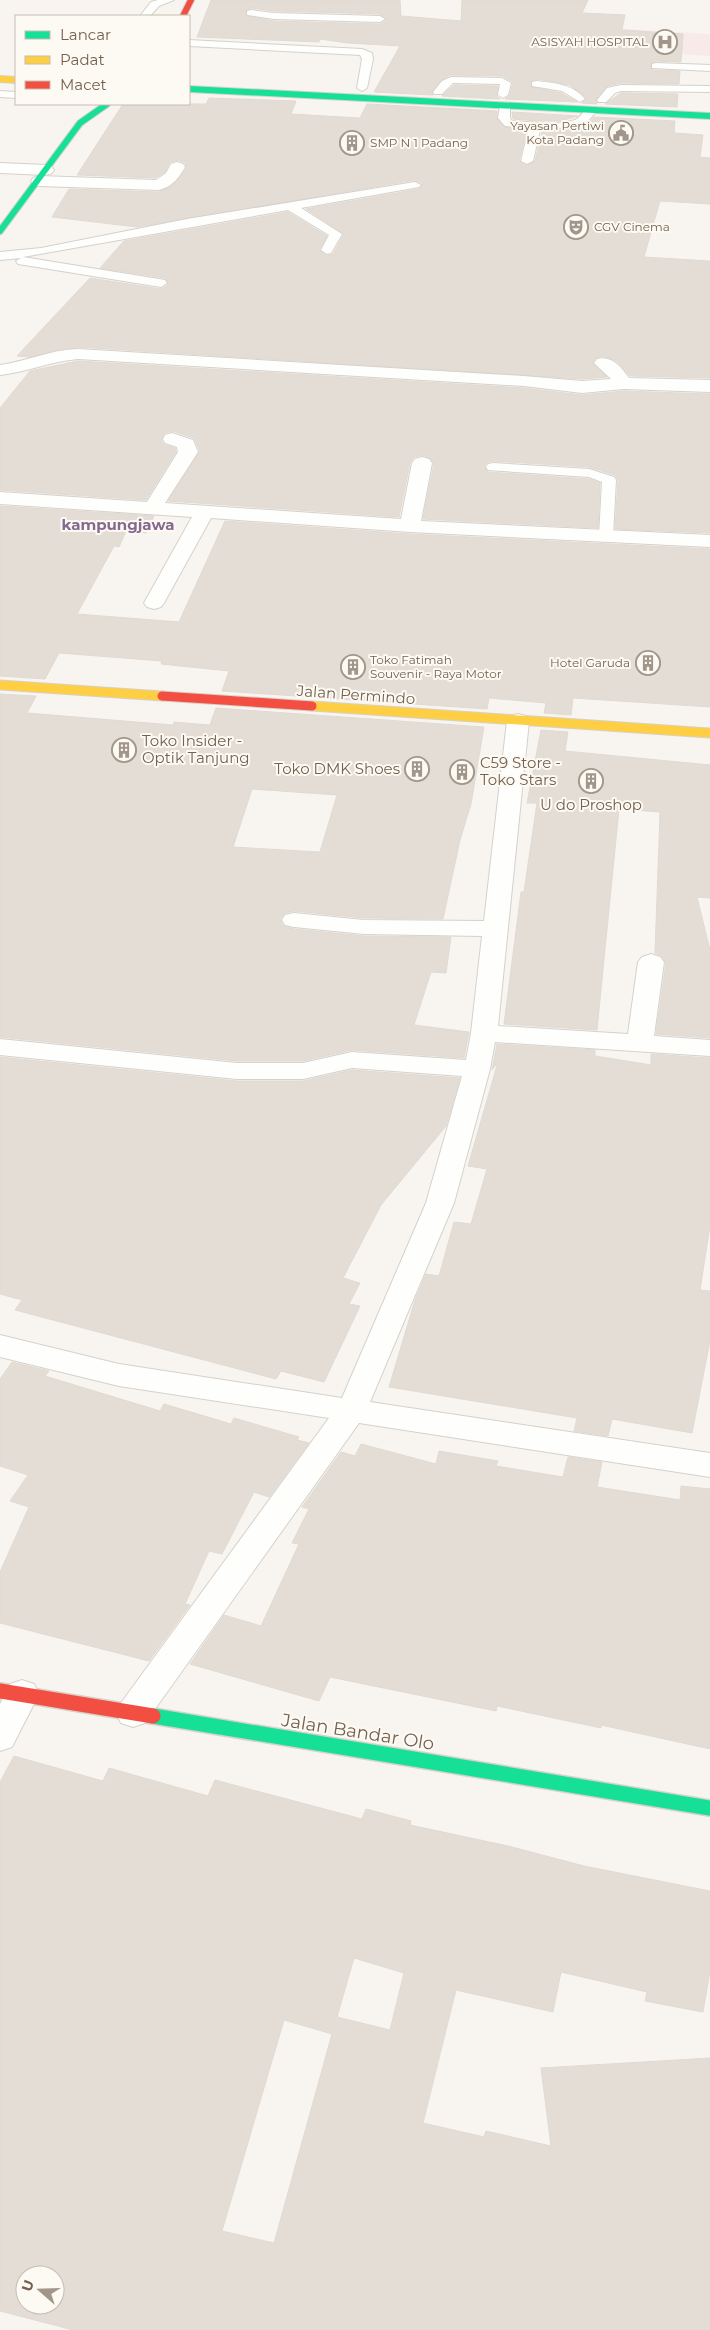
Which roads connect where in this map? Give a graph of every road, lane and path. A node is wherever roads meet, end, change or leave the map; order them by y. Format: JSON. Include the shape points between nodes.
{"nodes":[{"id":1,"x":169,"y":0,"type":"edge"},
{"id":2,"x":192,"y":0,"type":"edge"},
{"id":3,"x":251,"y":13,"type":"dead end"},
{"id":4,"x":146,"y":15,"type":"edge"},
{"id":5,"x":184,"y":15,"type":"edge"},
{"id":6,"x":380,"y":19,"type":"dead end"},
{"id":7,"x":190,"y":42,"type":"edge"},
{"id":8,"x":656,"y":66,"type":"dead end"},
{"id":9,"x":710,"y":68,"type":"edge"},
{"id":10,"x":0,"y":71,"type":"edge"},
{"id":11,"x":15,"y":71,"type":"edge"},
{"id":12,"x":190,"y":78,"type":"edge"},
{"id":13,"x":0,"y":80,"type":"edge"},
{"id":14,"x":15,"y":80,"type":"edge"},
{"id":15,"x":536,"y":84,"type":"dead end"},
{"id":16,"x":362,"y":88,"type":"junction"},
{"id":17,"x":190,"y":89,"type":"edge"},
{"id":18,"x":710,"y":89,"type":"edge"},
{"id":19,"x":0,"y":94,"type":"edge"},
{"id":20,"x":15,"y":95,"type":"edge"},
{"id":21,"x":580,"y":98,"type":"junction"},
{"id":22,"x":602,"y":100,"type":"junction"},
{"id":23,"x":504,"y":101,"type":"junction"},
{"id":24,"x":702,"y":104,"type":"dead end"},
{"id":25,"x":105,"y":105,"type":"edge"},
{"id":26,"x":590,"y":111,"type":"junction"},
{"id":27,"x":710,"y":116,"type":"edge"},
{"id":28,"x":538,"y":126,"type":"junction"},
{"id":29,"x":527,"y":160,"type":"dead end"},
{"id":30,"x":0,"y":168,"type":"edge"},
{"id":31,"x":177,"y":168,"type":"dead end"},
{"id":32,"x":43,"y":176,"type":"junction"},
{"id":33,"x":415,"y":185,"type":"dead end"},
{"id":34,"x":290,"y":206,"type":"junction"},
{"id":35,"x":0,"y":231,"type":"edge"},
{"id":36,"x":327,"y":250,"type":"dead end"},
{"id":37,"x":0,"y":257,"type":"edge"},
{"id":38,"x":162,"y":283,"type":"dead end"},
{"id":39,"x":603,"y":363,"type":"dead end"},
{"id":40,"x":0,"y":370,"type":"edge"},
{"id":41,"x":624,"y":383,"type":"junction"},
{"id":42,"x":710,"y":386,"type":"edge"},
{"id":43,"x":172,"y":439,"type":"dead end"},
{"id":44,"x":422,"y":463,"type":"dead end"},
{"id":45,"x":493,"y":467,"type":"dead end"},
{"id":46,"x":0,"y":498,"type":"edge"},
{"id":47,"x":152,"y":508,"type":"junction"},
{"id":48,"x":204,"y":513,"type":"junction"},
{"id":49,"x":410,"y":526,"type":"junction"},
{"id":50,"x":606,"y":536,"type":"junction"},
{"id":51,"x":710,"y":541,"type":"edge"},
{"id":52,"x":154,"y":603,"type":"dead end"},
{"id":53,"x":0,"y":685,"type":"edge"},
{"id":54,"x":518,"y":721,"type":"junction"},
{"id":55,"x":710,"y":733,"type":"edge"},
{"id":56,"x":294,"y":920,"type":"dead end"},
{"id":57,"x":494,"y":928,"type":"junction"},
{"id":58,"x":651,"y":962,"type":"dead end"},
{"id":59,"x":484,"y":1033,"type":"junction"},
{"id":60,"x":640,"y":1043,"type":"junction"},
{"id":61,"x":0,"y":1047,"type":"edge"},
{"id":62,"x":710,"y":1048,"type":"edge"},
{"id":63,"x":477,"y":1069,"type":"junction"},
{"id":64,"x":0,"y":1346,"type":"edge"},
{"id":65,"x":351,"y":1411,"type":"junction"},
{"id":66,"x":710,"y":1464,"type":"edge"},
{"id":67,"x":11,"y":1692,"type":"edge"},
{"id":68,"x":133,"y":1713,"type":"junction"},
{"id":69,"x":0,"y":1737,"type":"edge"},
{"id":70,"x":710,"y":1808,"type":"edge"}],
"edges":[{"from":1,"to":4,"type":"lane","via":[[155,4]]},
{"from":2,"to":5,"type":"main road"},
{"from":3,"to":6,"type":"lane","via":[[273,20],[340,22]]},
{"from":7,"to":16,"type":"lane","via":[[330,46],[362,52],[368,55]]},
{"from":8,"to":9,"type":"lane"},
{"from":10,"to":11,"type":"main road"},
{"from":12,"to":16,"type":"main road"},
{"from":13,"to":14,"type":"main road"},
{"from":15,"to":21,"type":"lane","via":[[565,88]]},
{"from":16,"to":23,"type":"main road","via":[[438,92]]},
{"from":17,"to":23,"type":"main road"},
{"from":18,"to":22,"type":"lane","via":[[621,88],[611,90]]},
{"from":19,"to":20,"type":"lane"},
{"from":21,"to":22,"type":"main road"},
{"from":21,"to":23,"type":"main road"},
{"from":22,"to":24,"type":"main road"},
{"from":23,"to":26,"type":"main road"},
{"from":23,"to":28,"type":"lane","via":[[504,118],[509,124]]},
{"from":25,"to":32,"type":"main road","via":[[80,118]]},
{"from":26,"to":27,"type":"main road"},
{"from":26,"to":28,"type":"lane","via":[[576,123]]},
{"from":28,"to":29,"type":"lane"},
{"from":30,"to":32,"type":"street"},
{"from":31,"to":32,"type":"street","via":[[159,185]]},
{"from":32,"to":35,"type":"main road"},
{"from":33,"to":34,"type":"lane"},
{"from":34,"to":36,"type":"lane","via":[[336,234]]},
{"from":34,"to":37,"type":"lane"},
{"from":37,"to":38,"type":"lane"},
{"from":39,"to":41,"type":"street","via":[[613,369]]},
{"from":40,"to":41,"type":"street","via":[[18,368],[57,355],[78,354],[582,387]]},
{"from":41,"to":42,"type":"street"},
{"from":43,"to":47,"type":"street","via":[[186,444],[188,452]]},
{"from":44,"to":49,"type":"street"},
{"from":45,"to":50,"type":"lane","via":[[589,473],[610,480]]},
{"from":46,"to":47,"type":"street"},
{"from":47,"to":48,"type":"street"},
{"from":48,"to":49,"type":"street"},
{"from":48,"to":52,"type":"street"},
{"from":49,"to":50,"type":"street"},
{"from":50,"to":51,"type":"street"},
{"from":53,"to":54,"type":"main road","name":"Jalan Permindo"},
{"from":54,"to":55,"type":"main road","name":"Jalan Permindo"},
{"from":54,"to":57,"type":"street"},
{"from":56,"to":57,"type":"street","via":[[364,927]]},
{"from":57,"to":59,"type":"street"},
{"from":58,"to":60,"type":"street"},
{"from":59,"to":60,"type":"street"},
{"from":59,"to":63,"type":"street"},
{"from":60,"to":62,"type":"street"},
{"from":61,"to":63,"type":"street","via":[[237,1071],[302,1071],[352,1060]]},
{"from":63,"to":65,"type":"street","via":[[440,1202]]},
{"from":64,"to":65,"type":"street","via":[[119,1375]]},
{"from":65,"to":66,"type":"street"},
{"from":65,"to":68,"type":"street"},
{"from":67,"to":68,"type":"main road","name":"Jalan Bandar Olo"},
{"from":67,"to":69,"type":"street"},
{"from":68,"to":70,"type":"main road","name":"Jalan Bandar Olo"}]}
